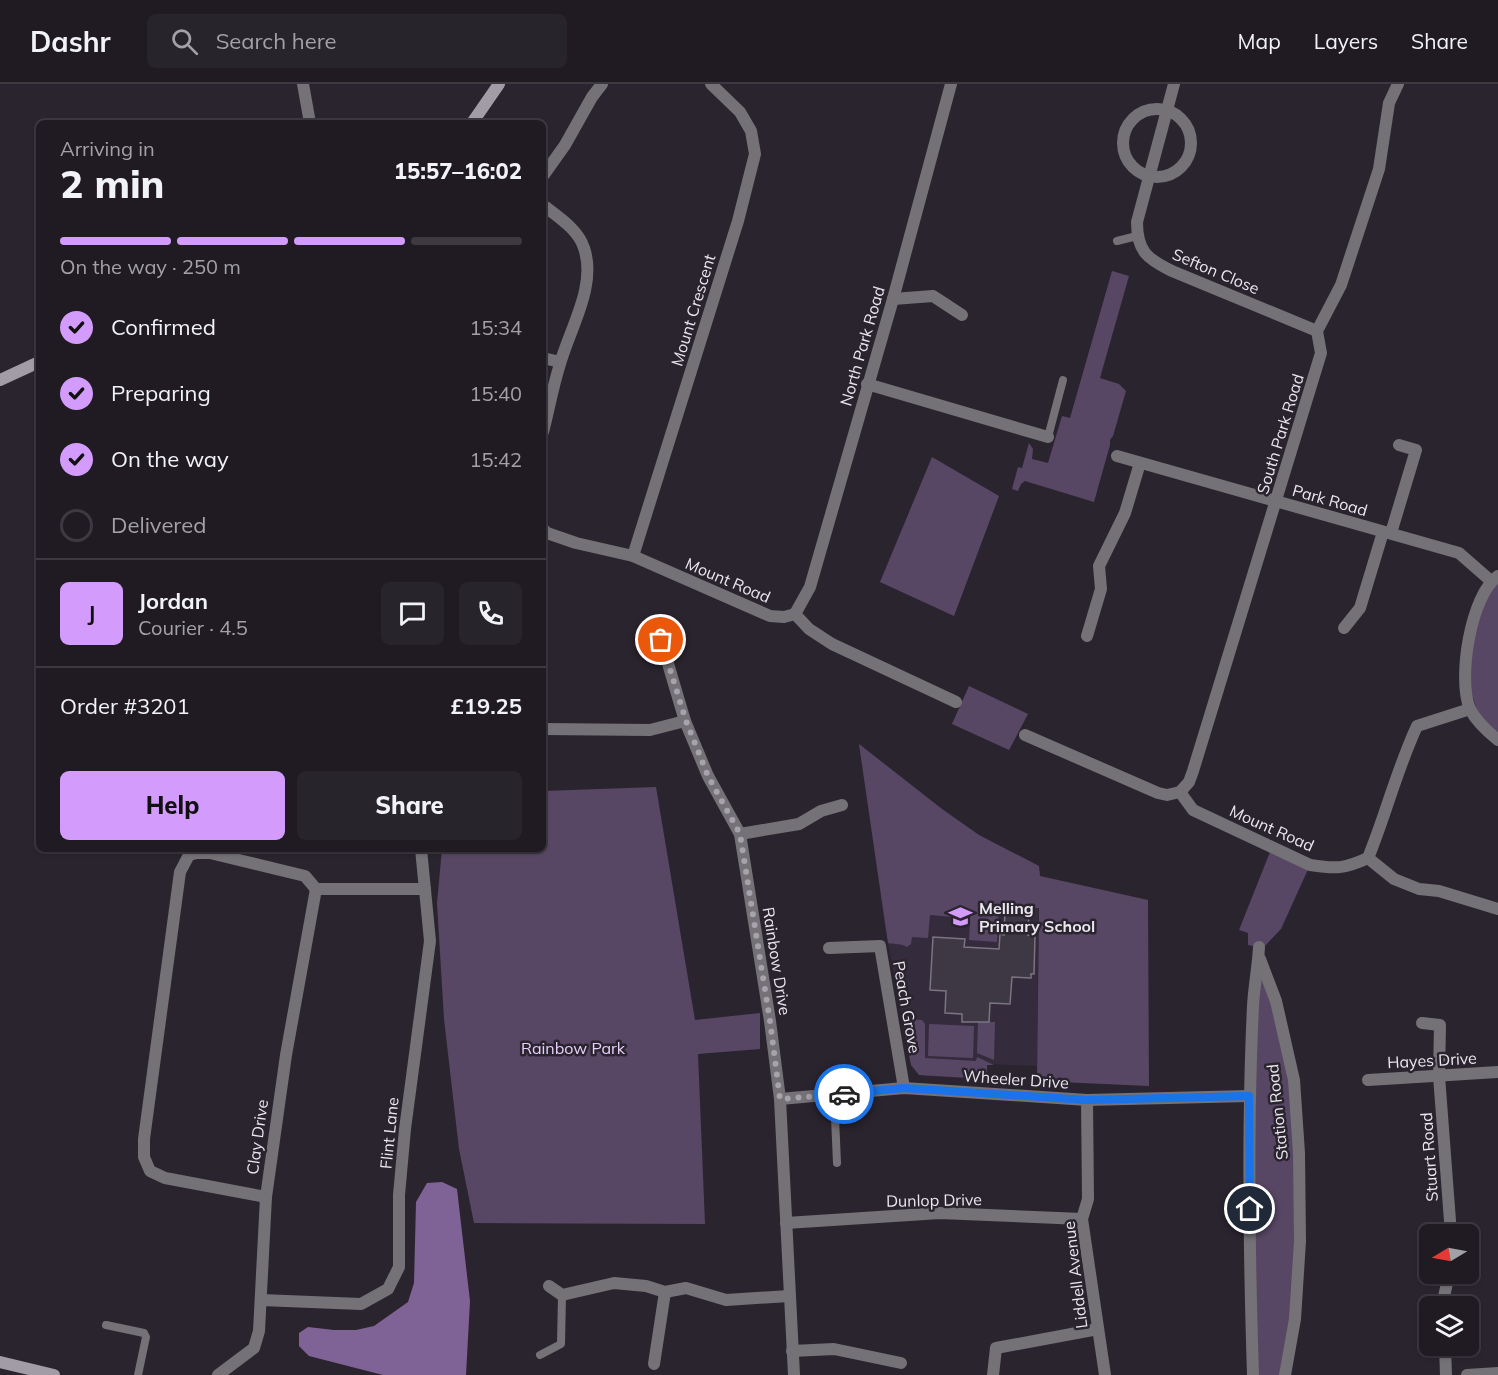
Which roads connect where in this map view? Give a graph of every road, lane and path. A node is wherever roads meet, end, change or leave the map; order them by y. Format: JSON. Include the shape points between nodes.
{"nodes":[{"id":1,"x":303,"y":84,"type":"edge"},
{"id":2,"x":499,"y":84,"type":"edge"},
{"id":3,"x":602,"y":84,"type":"edge"},
{"id":4,"x":711,"y":84,"type":"edge"},
{"id":5,"x":951,"y":84,"type":"edge"},
{"id":6,"x":1174,"y":84,"type":"edge"},
{"id":7,"x":1398,"y":84,"type":"edge"},
{"id":8,"x":1167,"y":110,"type":"junction"},
{"id":9,"x":309,"y":120,"type":"edge"},
{"id":10,"x":474,"y":120,"type":"edge"},
{"id":11,"x":546,"y":172,"type":"edge"},
{"id":12,"x":1149,"y":177,"type":"junction"},
{"id":13,"x":546,"y":207,"type":"edge"},
{"id":14,"x":1137,"y":236,"type":"junction"},
{"id":15,"x":1117,"y":241,"type":"dead end"},
{"id":16,"x":893,"y":299,"type":"junction"},
{"id":17,"x":962,"y":315,"type":"dead end"},
{"id":18,"x":1317,"y":331,"type":"junction"},
{"id":19,"x":546,"y":359,"type":"edge"},
{"id":20,"x":560,"y":362,"type":"junction"},
{"id":21,"x":36,"y":363,"type":"edge"},
{"id":22,"x":0,"y":380,"type":"edge"},
{"id":23,"x":1063,"y":380,"type":"dead end"},
{"id":24,"x":867,"y":384,"type":"junction"},
{"id":25,"x":546,"y":420,"type":"edge"},
{"id":26,"x":1048,"y":437,"type":"joint"},
{"id":27,"x":1399,"y":445,"type":"dead end"},
{"id":28,"x":1117,"y":456,"type":"dead end"},
{"id":29,"x":1140,"y":463,"type":"junction"},
{"id":30,"x":1277,"y":502,"type":"junction"},
{"id":31,"x":546,"y":532,"type":"edge"},
{"id":32,"x":1387,"y":532,"type":"junction"},
{"id":33,"x":633,"y":556,"type":"junction"},
{"id":34,"x":1494,"y":578,"type":"edge"},
{"id":35,"x":795,"y":614,"type":"junction"},
{"id":36,"x":1344,"y":628,"type":"dead end"},
{"id":37,"x":1087,"y":636,"type":"dead end"},
{"id":38,"x":661,"y":640,"type":"dead end"},
{"id":39,"x":956,"y":702,"type":"dead end"},
{"id":40,"x":1470,"y":709,"type":"junction"},
{"id":41,"x":686,"y":721,"type":"junction"},
{"id":42,"x":546,"y":729,"type":"edge"},
{"id":43,"x":1025,"y":735,"type":"dead end"},
{"id":44,"x":1498,"y":741,"type":"edge"},
{"id":45,"x":1180,"y":792,"type":"junction"},
{"id":46,"x":842,"y":805,"type":"dead end"},
{"id":47,"x":740,"y":834,"type":"junction"},
{"id":48,"x":420,"y":852,"type":"edge"},
{"id":49,"x":1368,"y":858,"type":"junction"},
{"id":50,"x":316,"y":889,"type":"junction"},
{"id":51,"x":425,"y":889,"type":"junction"},
{"id":52,"x":1498,"y":909,"type":"edge"},
{"id":53,"x":829,"y":948,"type":"dead end"},
{"id":54,"x":1276,"y":1001,"type":"junction"},
{"id":55,"x":1253,"y":1002,"type":"junction"},
{"id":56,"x":1422,"y":1023,"type":"dead end"},
{"id":57,"x":1498,"y":1072,"type":"edge"},
{"id":58,"x":1439,"y":1076,"type":"junction"},
{"id":59,"x":1368,"y":1080,"type":"dead end"},
{"id":60,"x":904,"y":1088,"type":"junction"},
{"id":61,"x":834,"y":1095,"type":"junction"},
{"id":62,"x":1249,"y":1096,"type":"junction"},
{"id":63,"x":780,"y":1099,"type":"junction"},
{"id":64,"x":1087,"y":1100,"type":"junction"},
{"id":65,"x":837,"y":1163,"type":"dead end"},
{"id":66,"x":266,"y":1197,"type":"junction"},
{"id":67,"x":1082,"y":1219,"type":"junction"},
{"id":68,"x":786,"y":1223,"type":"junction"},
{"id":69,"x":1450,"y":1224,"type":"edge"},
{"id":70,"x":549,"y":1286,"type":"dead end"},
{"id":71,"x":665,"y":1293,"type":"junction"},
{"id":72,"x":562,"y":1296,"type":"junction"},
{"id":73,"x":789,"y":1296,"type":"junction"},
{"id":74,"x":261,"y":1300,"type":"junction"},
{"id":75,"x":106,"y":1325,"type":"dead end"},
{"id":76,"x":1098,"y":1329,"type":"junction"},
{"id":77,"x":792,"y":1351,"type":"junction"},
{"id":78,"x":540,"y":1355,"type":"dead end"},
{"id":79,"x":1445,"y":1356,"type":"edge"},
{"id":80,"x":0,"y":1362,"type":"edge"},
{"id":81,"x":901,"y":1363,"type":"dead end"},
{"id":82,"x":654,"y":1364,"type":"dead end"},
{"id":83,"x":1498,"y":1373,"type":"edge"},
{"id":84,"x":54,"y":1375,"type":"edge"},
{"id":85,"x":138,"y":1375,"type":"edge"},
{"id":86,"x":218,"y":1375,"type":"edge"},
{"id":87,"x":794,"y":1375,"type":"edge"},
{"id":88,"x":993,"y":1375,"type":"edge"},
{"id":89,"x":1105,"y":1375,"type":"edge"},
{"id":90,"x":1253,"y":1375,"type":"edge"},
{"id":91,"x":1285,"y":1375,"type":"edge"},
{"id":92,"x":1446,"y":1375,"type":"edge"},
{"id":93,"x":1467,"y":1375,"type":"edge"}],
"edges":[{"from":1,"to":9,"type":"street"},
{"from":2,"to":10,"type":"main road"},
{"from":3,"to":11,"type":"street"},
{"from":4,"to":33,"type":"street","name":"Mount Crescent","via":[[740,112],[751,131],[755,154],[738,221]]},
{"from":5,"to":16,"type":"street","name":"North Park Road"},
{"from":6,"to":8,"type":"street"},
{"from":7,"to":18,"type":"street","via":[[1389,103],[1379,169],[1341,285]]},
{"from":8,"to":12,"type":"street"},
{"from":8,"to":12,"type":"street","via":[[1186,124],[1191,140],[1189,156],[1172,174]]},
{"from":8,"to":12,"type":"street","via":[[1152,108],[1139,113],[1123,137],[1126,158]]},
{"from":12,"to":14,"type":"street"},
{"from":13,"to":20,"type":"street","via":[[571,227],[584,247],[589,272]]},
{"from":14,"to":15,"type":"lane"},
{"from":14,"to":18,"type":"street","name":"Sefton Close","via":[[1143,251],[1154,262]]},
{"from":16,"to":17,"type":"street","via":[[933,296]]},
{"from":16,"to":24,"type":"street","name":"North Park Road"},
{"from":18,"to":30,"type":"street","name":"South Park Road","via":[[1321,353]]},
{"from":19,"to":20,"type":"street"},
{"from":20,"to":25,"type":"street"},
{"from":21,"to":22,"type":"main road"},
{"from":23,"to":26,"type":"lane"},
{"from":24,"to":26,"type":"street"},
{"from":24,"to":35,"type":"street","name":"North Park Road","via":[[810,587]]},
{"from":27,"to":32,"type":"street","via":[[1416,450]]},
{"from":28,"to":29,"type":"street","name":"Park Road"},
{"from":29,"to":30,"type":"street","name":"Park Road"},
{"from":29,"to":37,"type":"street","via":[[1125,513],[1099,566],[1101,589]]},
{"from":30,"to":32,"type":"street","name":"Park Road"},
{"from":30,"to":45,"type":"street","name":"South Park Road","via":[[1193,771]]},
{"from":31,"to":33,"type":"street","name":"Mount Road"},
{"from":32,"to":34,"type":"street","name":"Park Road","via":[[1459,553]]},
{"from":32,"to":36,"type":"street","via":[[1360,608]]},
{"from":33,"to":35,"type":"street","name":"Mount Road","via":[[770,616]]},
{"from":34,"to":40,"type":"street","via":[[1482,595],[1467,652],[1465,678]]},
{"from":35,"to":39,"type":"street","via":[[832,644]]},
{"from":38,"to":41,"type":"street","name":"Rainbow Drive"},
{"from":40,"to":44,"type":"street"},
{"from":40,"to":49,"type":"street","via":[[1417,726]]},
{"from":41,"to":42,"type":"street","via":[[650,730]]},
{"from":41,"to":47,"type":"street","name":"Rainbow Drive","via":[[708,776]]},
{"from":43,"to":45,"type":"street","via":[[1158,794]]},
{"from":45,"to":49,"type":"street","name":"Mount Road","via":[[1193,810],[1310,865],[1347,867]]},
{"from":46,"to":47,"type":"street","via":[[820,811],[799,824]]},
{"from":47,"to":63,"type":"street","name":"Rainbow Drive"},
{"from":48,"to":51,"type":"street","name":"Flint Lane"},
{"from":49,"to":52,"type":"street","via":[[1394,879],[1419,889]]},
{"from":50,"to":51,"type":"street"},
{"from":50,"to":66,"type":"street","name":"Clay Drive","via":[[286,1055]]},
{"from":50,"to":66,"type":"street","via":[[305,876],[210,853],[189,855],[180,872],[144,1157],[150,1171],[165,1178]]},
{"from":51,"to":74,"type":"street","name":"Flint Lane","via":[[430,941],[405,1129],[399,1195],[399,1267],[388,1289],[361,1304]]},
{"from":53,"to":60,"type":"street","name":"Peach Grove","via":[[880,946]]},
{"from":54,"to":55,"type":"street"},
{"from":54,"to":55,"type":"street","name":"Station Road","via":[[1259,952]]},
{"from":54,"to":91,"type":"street","name":"Station Road","via":[[1294,1080],[1299,1153],[1297,1297]]},
{"from":55,"to":62,"type":"street","name":"Station Road"},
{"from":56,"to":58,"type":"street","name":"Stuart Road","via":[[1440,1025]]},
{"from":57,"to":58,"type":"street","name":"Hayes Drive"},
{"from":58,"to":59,"type":"street","name":"Hayes Drive"},
{"from":58,"to":69,"type":"street","name":"Stuart Road"},
{"from":60,"to":61,"type":"street","name":"Wheeler Drive"},
{"from":60,"to":64,"type":"street","name":"Wheeler Drive"},
{"from":61,"to":63,"type":"street","name":"Wheeler Drive"},
{"from":61,"to":65,"type":"lane"},
{"from":62,"to":64,"type":"street","name":"Wheeler Drive"},
{"from":62,"to":90,"type":"street","name":"Station Road"},
{"from":63,"to":68,"type":"street","name":"Rainbow Drive"},
{"from":64,"to":67,"type":"street","name":"Liddell Avenue","via":[[1088,1199]]},
{"from":66,"to":74,"type":"street","name":"Clay Drive"},
{"from":67,"to":68,"type":"street","name":"Dunlop Drive","via":[[939,1213]]},
{"from":67,"to":76,"type":"street","name":"Liddell Avenue"},
{"from":68,"to":73,"type":"street","name":"Rainbow Drive"},
{"from":70,"to":72,"type":"street"},
{"from":71,"to":72,"type":"street","via":[[646,1286],[615,1283]]},
{"from":71,"to":73,"type":"street","via":[[686,1288],[726,1300]]},
{"from":71,"to":82,"type":"street"},
{"from":72,"to":78,"type":"lane","via":[[561,1344]]},
{"from":73,"to":77,"type":"street","name":"Rainbow Drive"},
{"from":74,"to":86,"type":"street","name":"Clay Drive","via":[[254,1348]]},
{"from":75,"to":85,"type":"lane","via":[[144,1333]]},
{"from":76,"to":88,"type":"street","via":[[996,1348]]},
{"from":76,"to":89,"type":"street","name":"Liddell Avenue"},
{"from":77,"to":81,"type":"street","via":[[834,1349]]},
{"from":77,"to":87,"type":"street","name":"Rainbow Drive"},
{"from":79,"to":92,"type":"street"},
{"from":80,"to":84,"type":"main road"},
{"from":83,"to":93,"type":"street"}]}
